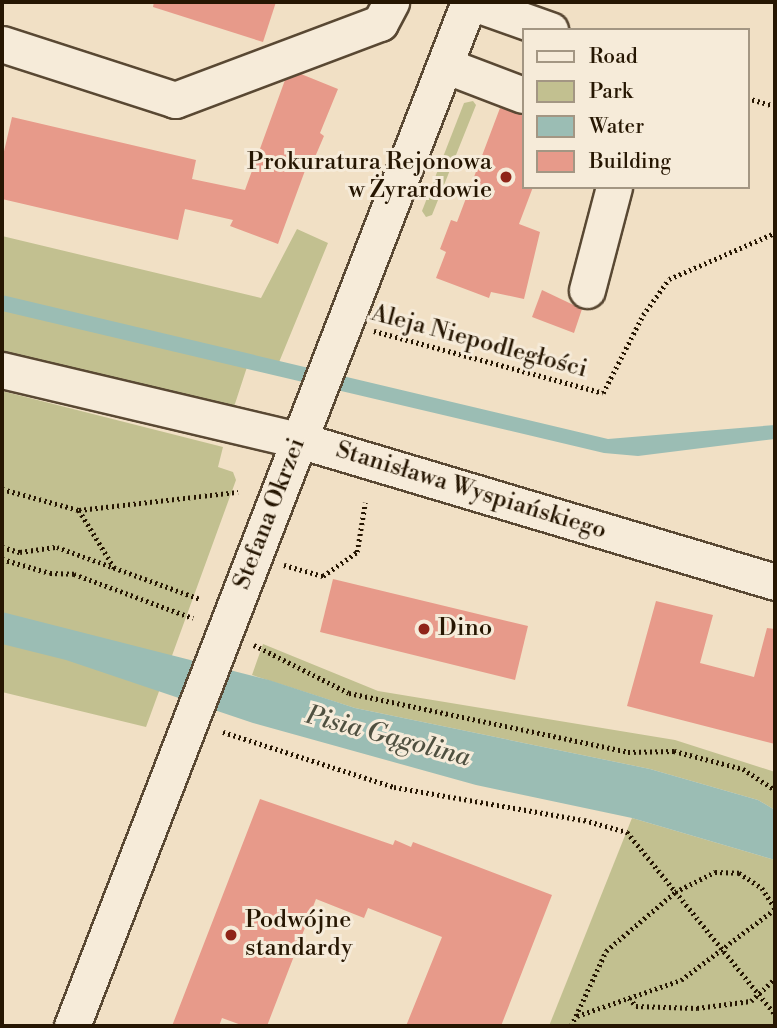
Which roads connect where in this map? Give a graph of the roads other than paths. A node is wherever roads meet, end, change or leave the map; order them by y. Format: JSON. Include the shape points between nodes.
{"nodes":[{"id":1,"x":391,"y":2,"type":"edge"},
{"id":2,"x":470,"y":2,"type":"edge"},
{"id":3,"x":544,"y":28,"type":"edge"},
{"id":4,"x":2,"y":44,"type":"edge"},
{"id":5,"x":447,"y":66,"type":"junction"},
{"id":6,"x":522,"y":95,"type":"edge"},
{"id":7,"x":613,"y":189,"type":"edge"},
{"id":8,"x":587,"y":290,"type":"dead end"},
{"id":9,"x":2,"y":370,"type":"edge"},
{"id":10,"x":305,"y":424,"type":"junction"},
{"id":11,"x":775,"y":582,"type":"edge"},
{"id":12,"x":81,"y":1024,"type":"edge"}],
"edges":[{"from":1,"to":4,"type":"street","via":[[380,23],[175,100]]},
{"from":2,"to":3,"type":"street"},
{"from":2,"to":5,"type":"street","name":"Stefana Okrzei"},
{"from":5,"to":6,"type":"street"},
{"from":5,"to":10,"type":"street","name":"Stefana Okrzei"},
{"from":7,"to":8,"type":"street"},
{"from":9,"to":10,"type":"street","name":"Stanisława Wyspiańskiego"},
{"from":10,"to":11,"type":"street","name":"Stanisława Wyspiańskiego"},
{"from":10,"to":12,"type":"street","name":"Stefana Okrzei","via":[[191,716]]}]}
